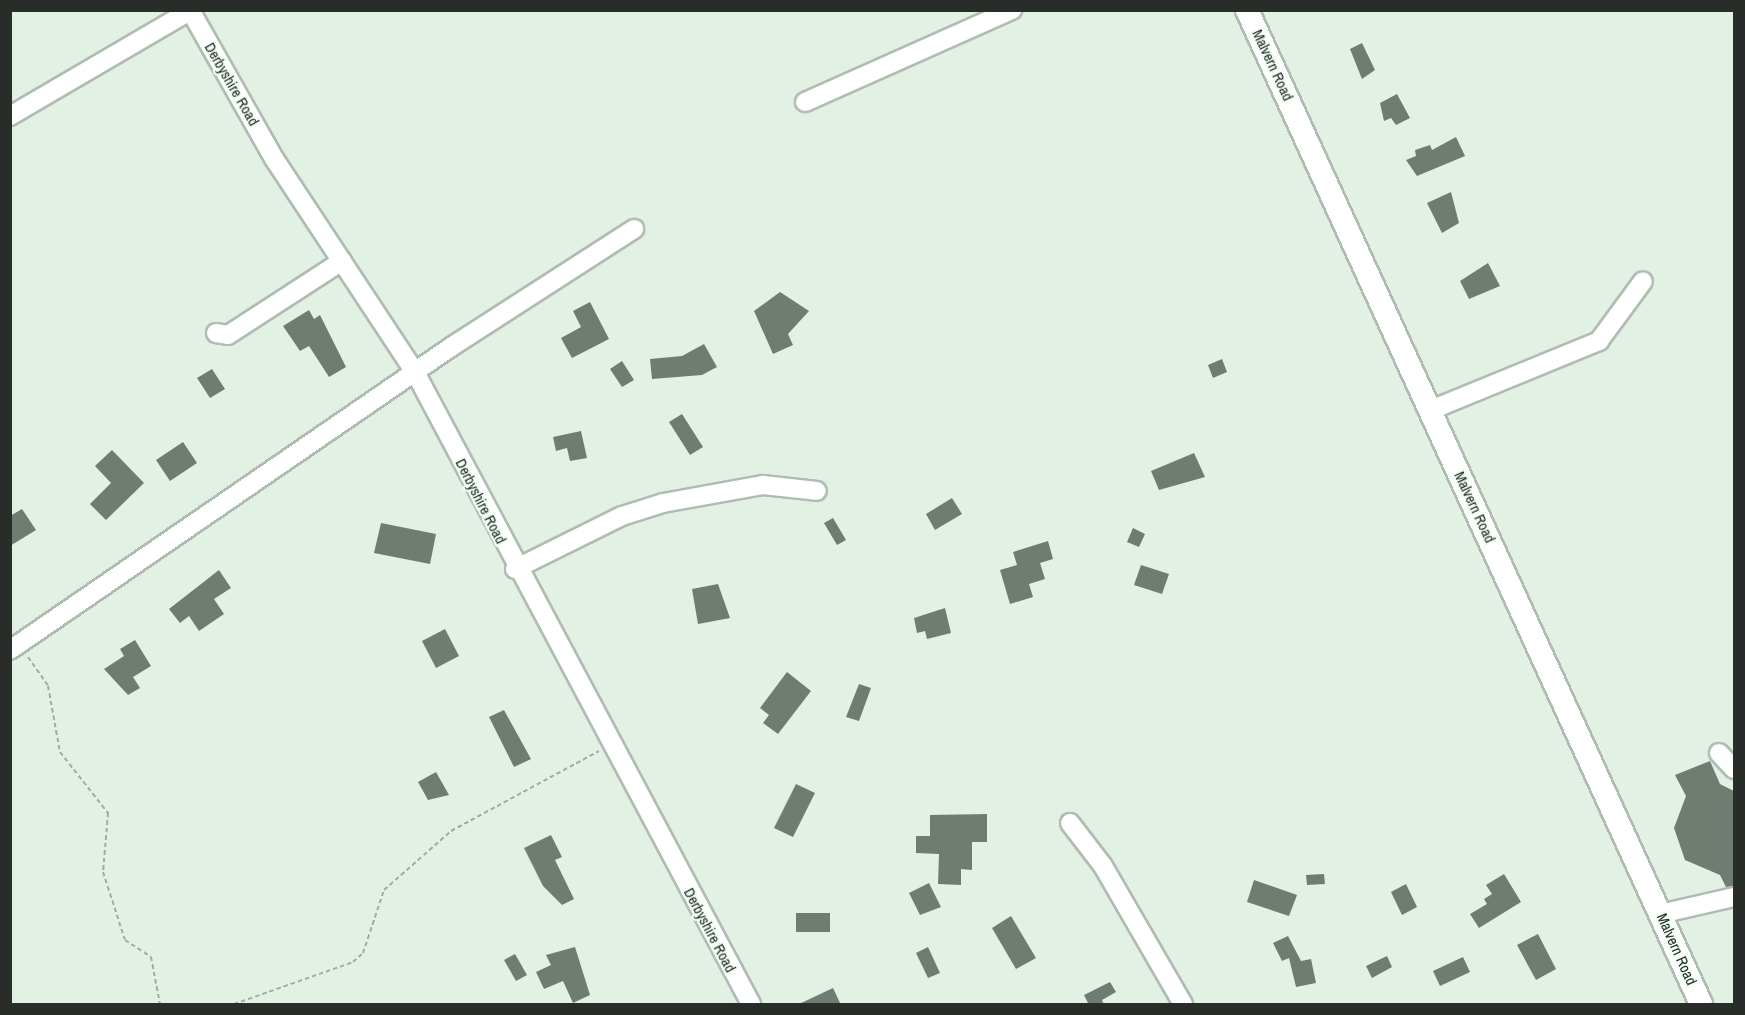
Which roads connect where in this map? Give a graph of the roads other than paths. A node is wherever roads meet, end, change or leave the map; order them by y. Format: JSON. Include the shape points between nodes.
{"nodes":[{"id":1,"x":1012,"y":10,"type":"edge"},
{"id":2,"x":1247,"y":10,"type":"edge"},
{"id":3,"x":190,"y":11,"type":"edge"},
{"id":4,"x":805,"y":102,"type":"dead end"},
{"id":5,"x":10,"y":116,"type":"edge"},
{"id":6,"x":634,"y":229,"type":"dead end"},
{"id":7,"x":342,"y":261,"type":"junction"},
{"id":8,"x":1643,"y":281,"type":"dead end"},
{"id":9,"x":216,"y":333,"type":"dead end"},
{"id":10,"x":415,"y":372,"type":"junction"},
{"id":11,"x":1431,"y":410,"type":"junction"},
{"id":12,"x":817,"y":491,"type":"dead end"},
{"id":13,"x":515,"y":569,"type":"junction"},
{"id":14,"x":15,"y":647,"type":"edge"},
{"id":15,"x":1719,"y":753,"type":"dead end"},
{"id":16,"x":1734,"y":769,"type":"edge"},
{"id":17,"x":1070,"y":823,"type":"dead end"},
{"id":18,"x":1734,"y":897,"type":"edge"},
{"id":19,"x":1660,"y":914,"type":"junction"},
{"id":20,"x":751,"y":1005,"type":"edge"},
{"id":21,"x":1183,"y":1005,"type":"edge"},
{"id":22,"x":1701,"y":1005,"type":"edge"}],
"edges":[{"from":1,"to":4,"type":"street"},
{"from":2,"to":11,"type":"main road","name":"Malvern Road"},
{"from":3,"to":5,"type":"street"},
{"from":3,"to":7,"type":"street","name":"Derbyshire Road","via":[[275,160]]},
{"from":6,"to":10,"type":"street"},
{"from":7,"to":9,"type":"street","via":[[228,334]]},
{"from":7,"to":10,"type":"street","name":"Derbyshire Road"},
{"from":8,"to":11,"type":"street","via":[[1599,341]]},
{"from":10,"to":13,"type":"street","name":"Derbyshire Road"},
{"from":10,"to":14,"type":"street"},
{"from":11,"to":19,"type":"main road","name":"Malvern Road"},
{"from":12,"to":13,"type":"street","via":[[763,485],[663,503],[622,516]]},
{"from":13,"to":20,"type":"street","name":"Derbyshire Road"},
{"from":15,"to":16,"type":"street"},
{"from":17,"to":21,"type":"street","via":[[1103,866]]},
{"from":18,"to":19,"type":"street"},
{"from":19,"to":22,"type":"main road","name":"Malvern Road"}]}
